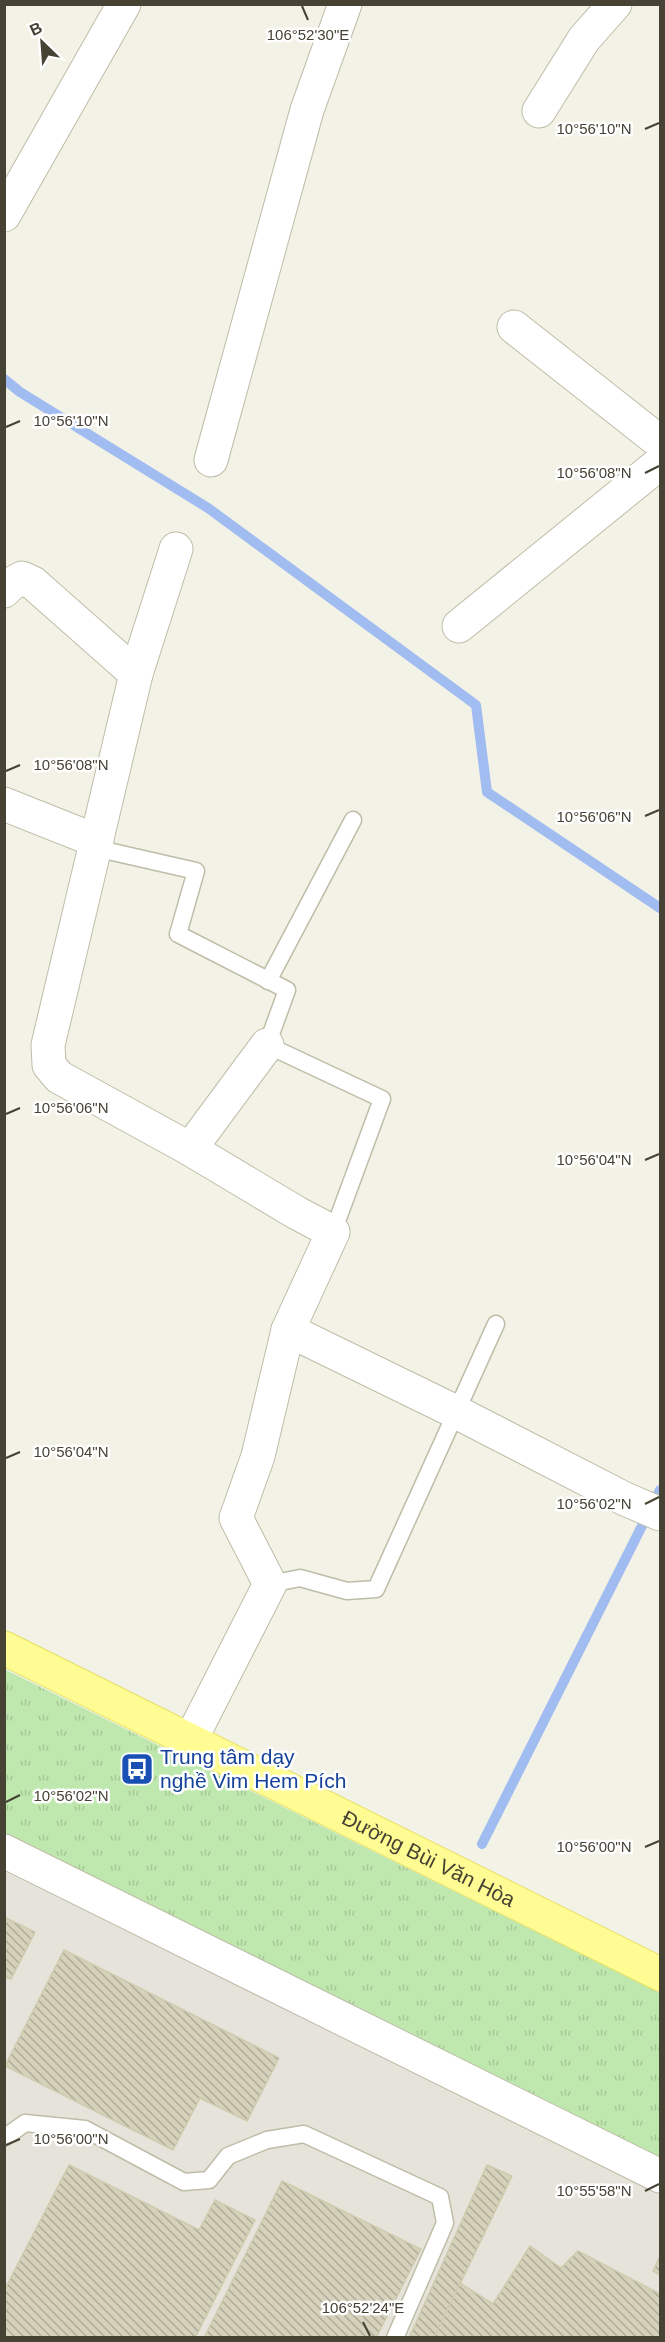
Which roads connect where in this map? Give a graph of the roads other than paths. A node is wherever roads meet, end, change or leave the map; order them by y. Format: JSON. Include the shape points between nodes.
{"nodes":[{"id":1,"x":124,"y":4,"type":"edge"},
{"id":2,"x":345,"y":4,"type":"edge"},
{"id":3,"x":615,"y":4,"type":"edge"},
{"id":4,"x":539,"y":111,"type":"dead end"},
{"id":5,"x":4,"y":215,"type":"edge"},
{"id":6,"x":514,"y":327,"type":"dead end"},
{"id":7,"x":660,"y":442,"type":"edge"},
{"id":8,"x":211,"y":460,"type":"dead end"},
{"id":9,"x":660,"y":463,"type":"edge"},
{"id":10,"x":176,"y":549,"type":"dead end"},
{"id":11,"x":4,"y":591,"type":"edge"},
{"id":12,"x":459,"y":626,"type":"dead end"},
{"id":13,"x":136,"y":674,"type":"junction"},
{"id":14,"x":4,"y":804,"type":"edge"},
{"id":15,"x":353,"y":820,"type":"dead end"},
{"id":16,"x":96,"y":845,"type":"junction"},
{"id":17,"x":268,"y":981,"type":"junction"},
{"id":18,"x":267,"y":1045,"type":"junction"},
{"id":19,"x":190,"y":1149,"type":"junction"},
{"id":20,"x":333,"y":1232,"type":"junction"},
{"id":21,"x":496,"y":1324,"type":"dead end"},
{"id":22,"x":288,"y":1330,"type":"junction"},
{"id":23,"x":456,"y":1412,"type":"junction"},
{"id":24,"x":660,"y":1514,"type":"edge"},
{"id":25,"x":270,"y":1584,"type":"junction"},
{"id":26,"x":4,"y":1648,"type":"edge"},
{"id":27,"x":191,"y":1739,"type":"junction"},
{"id":28,"x":4,"y":1851,"type":"edge"},
{"id":29,"x":660,"y":1974,"type":"edge"},
{"id":30,"x":4,"y":2138,"type":"edge"},
{"id":31,"x":660,"y":2176,"type":"edge"},
{"id":32,"x":395,"y":2337,"type":"edge"}],
"edges":[{"from":1,"to":5,"type":"street"},
{"from":2,"to":8,"type":"street","via":[[307,110]]},
{"from":3,"to":4,"type":"street","via":[[584,39]]},
{"from":6,"to":7,"type":"street"},
{"from":9,"to":12,"type":"street"},
{"from":10,"to":13,"type":"street"},
{"from":11,"to":13,"type":"street","via":[[22,578],[33,583]]},
{"from":13,"to":16,"type":"street"},
{"from":14,"to":16,"type":"street"},
{"from":15,"to":17,"type":"lane"},
{"from":16,"to":17,"type":"lane","via":[[196,871],[178,934]]},
{"from":16,"to":19,"type":"street","via":[[48,1045],[49,1065],[59,1077]]},
{"from":17,"to":18,"type":"lane","via":[[287,990]]},
{"from":18,"to":19,"type":"street"},
{"from":18,"to":20,"type":"lane","via":[[382,1099]]},
{"from":19,"to":20,"type":"street"},
{"from":20,"to":22,"type":"street"},
{"from":21,"to":23,"type":"lane"},
{"from":22,"to":23,"type":"street"},
{"from":22,"to":25,"type":"street","via":[[258,1456],[236,1518]]},
{"from":23,"to":24,"type":"street"},
{"from":23,"to":25,"type":"lane","via":[[376,1589],[347,1591],[300,1578]]},
{"from":25,"to":27,"type":"street"},
{"from":26,"to":27,"type":"main road","name":"Đường Bùi Văn Hòa"},
{"from":27,"to":29,"type":"main road","name":"Đường Bùi Văn Hòa"},
{"from":28,"to":31,"type":"street"},
{"from":30,"to":32,"type":"lane","via":[[25,2123],[85,2129],[184,2182],[209,2180],[228,2156],[257,2144],[304,2134],[440,2198],[445,2223]]}]}
